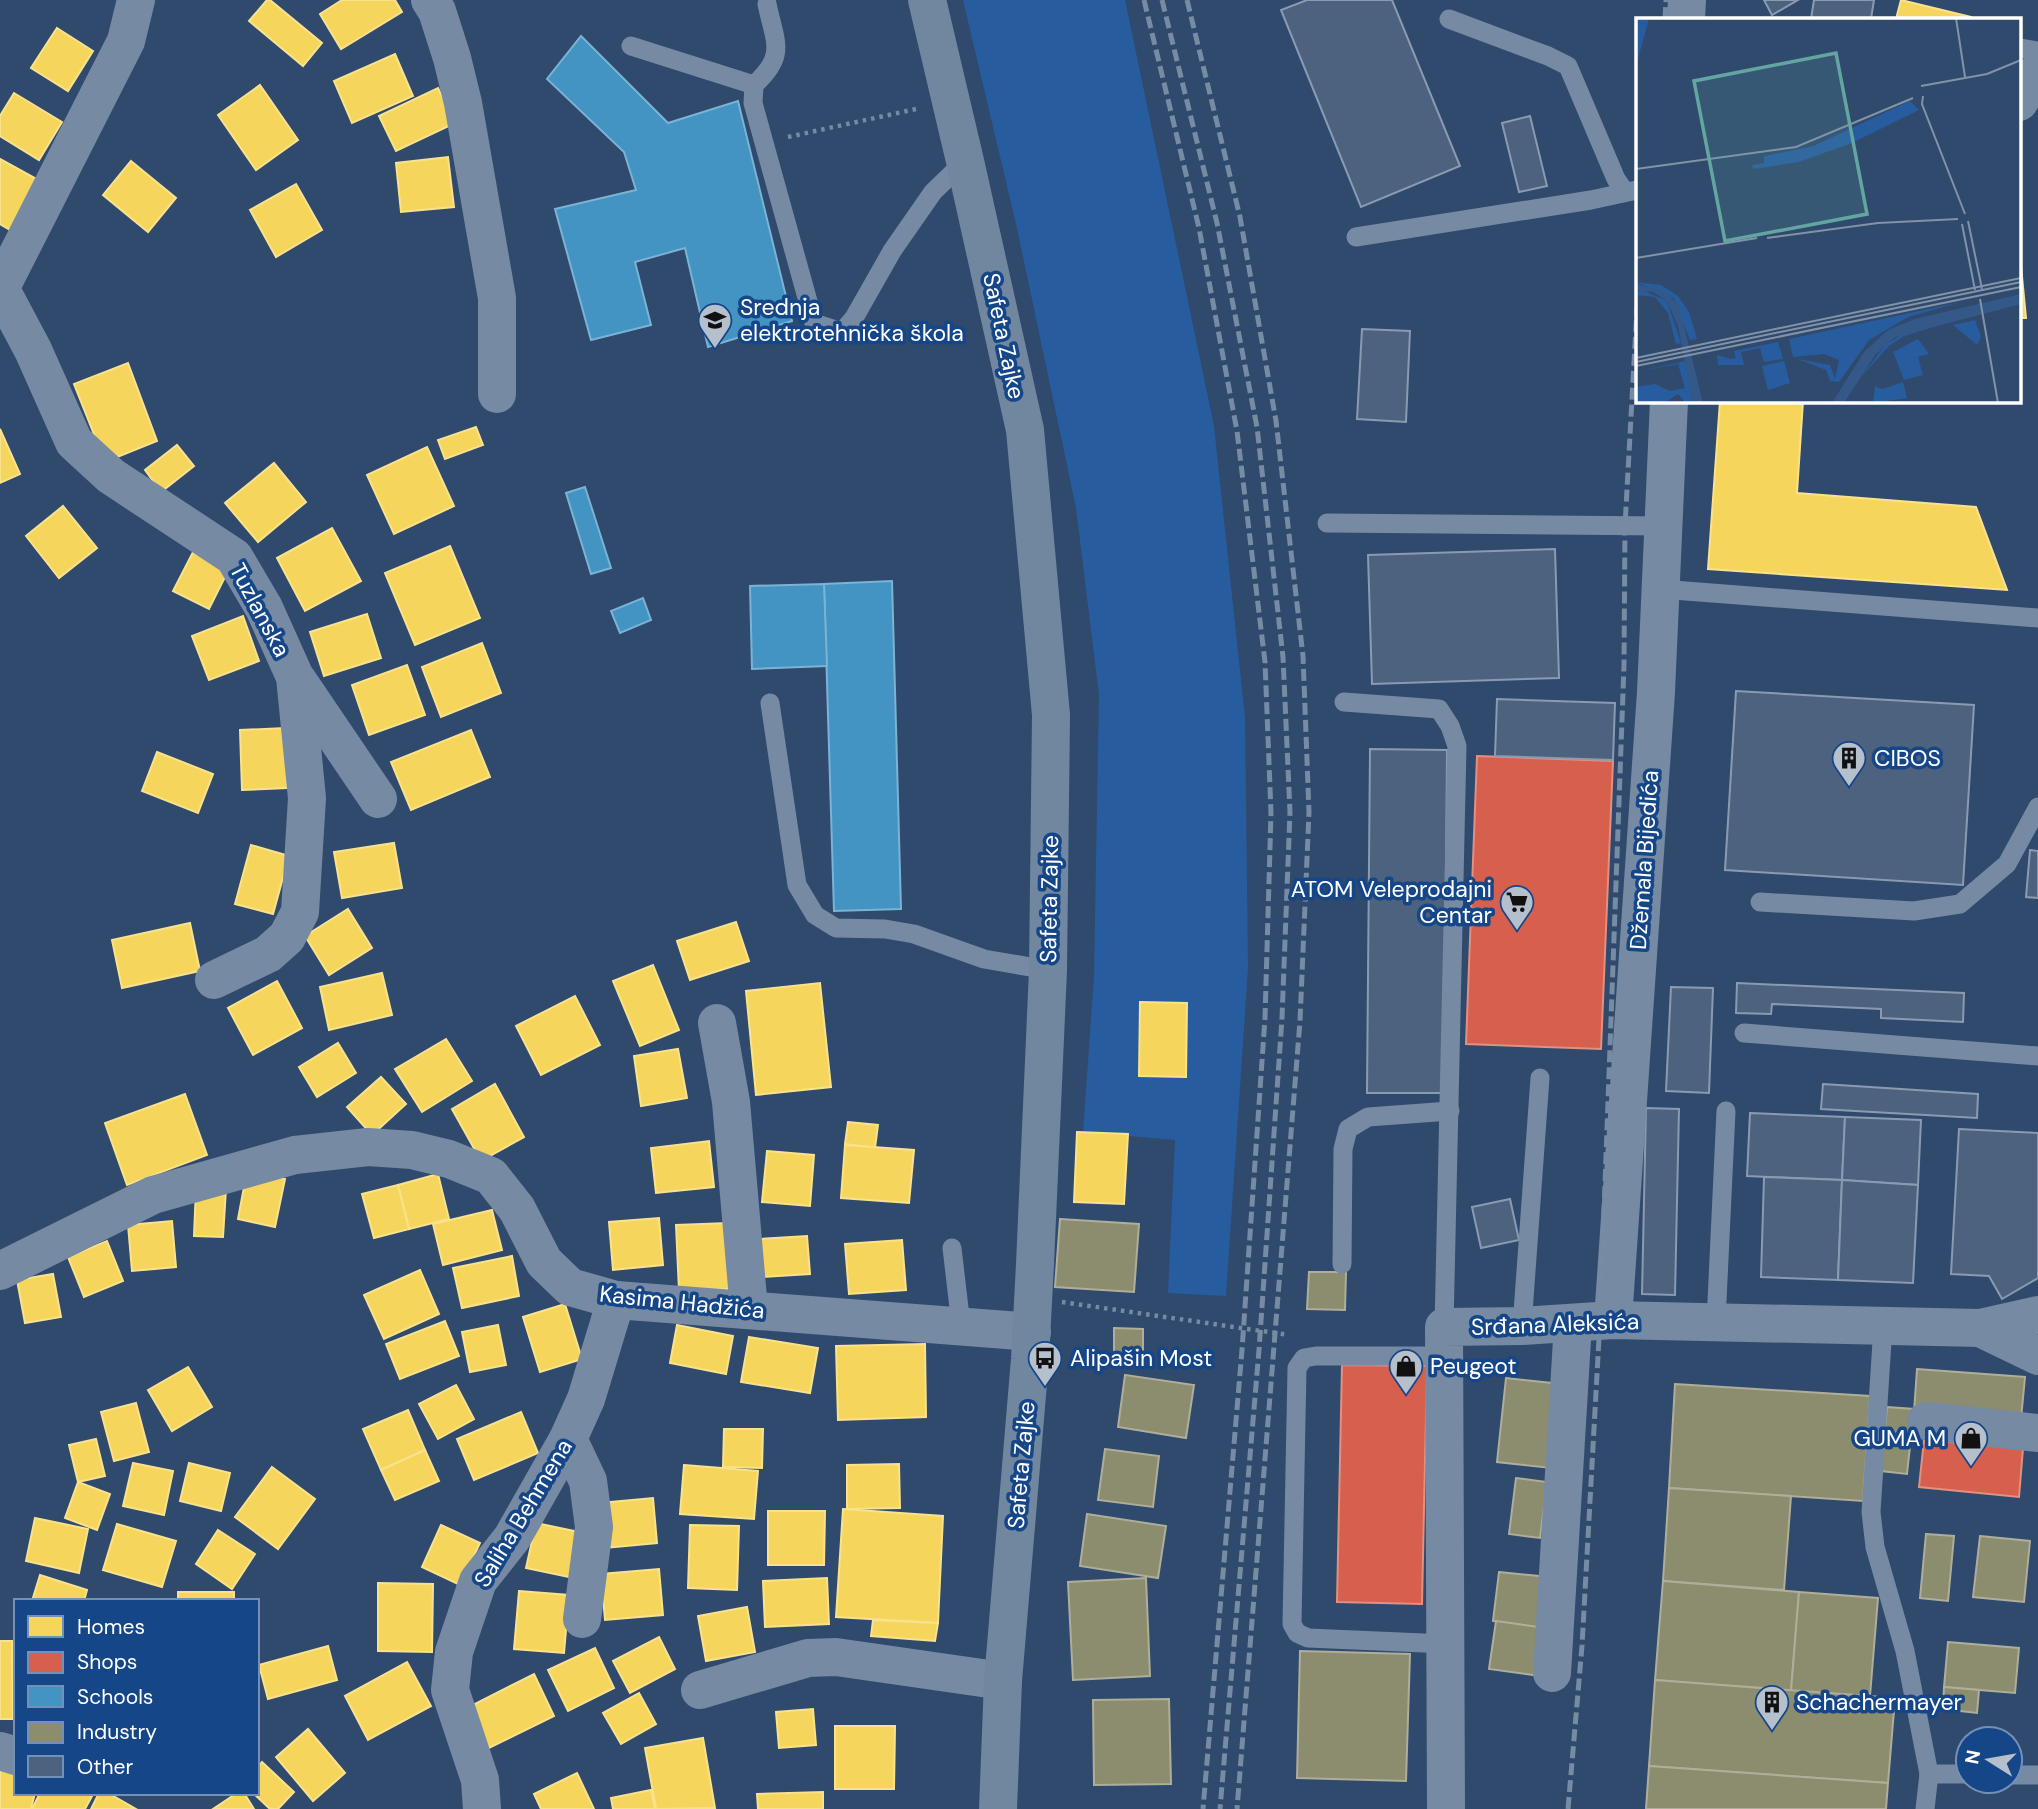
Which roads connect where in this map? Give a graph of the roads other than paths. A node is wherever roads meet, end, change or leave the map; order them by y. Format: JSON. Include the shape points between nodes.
{"nodes":[{"id":1,"x":136,"y":0,"type":"edge"},
{"id":2,"x":430,"y":0,"type":"edge"},
{"id":3,"x":927,"y":0,"type":"edge"},
{"id":4,"x":1687,"y":0,"type":"edge"},
{"id":5,"x":768,"y":4,"type":"dead end"},
{"id":6,"x":1686,"y":18,"type":"edge"},
{"id":7,"x":1449,"y":19,"type":"dead end"},
{"id":8,"x":631,"y":46,"type":"dead end"},
{"id":9,"x":2038,"y":71,"type":"edge"},
{"id":10,"x":754,"y":85,"type":"junction"},
{"id":11,"x":2021,"y":99,"type":"edge"},
{"id":12,"x":965,"y":161,"type":"junction"},
{"id":13,"x":1631,"y":191,"type":"edge"},
{"id":14,"x":1356,"y":237,"type":"dead end"},
{"id":15,"x":0,"y":289,"type":"edge"},
{"id":16,"x":496,"y":394,"type":"dead end"},
{"id":17,"x":1669,"y":402,"type":"edge"},
{"id":18,"x":1327,"y":523,"type":"dead end"},
{"id":19,"x":1663,"y":526,"type":"junction"},
{"id":20,"x":1660,"y":589,"type":"junction"},
{"id":21,"x":2038,"y":618,"type":"edge"},
{"id":22,"x":295,"y":677,"type":"junction"},
{"id":23,"x":1344,"y":702,"type":"dead end"},
{"id":24,"x":770,"y":703,"type":"dead end"},
{"id":25,"x":378,"y":799,"type":"dead end"},
{"id":26,"x":2038,"y":807,"type":"edge"},
{"id":27,"x":1760,"y":902,"type":"dead end"},
{"id":28,"x":1048,"y":970,"type":"junction"},
{"id":29,"x":214,"y":980,"type":"dead end"},
{"id":30,"x":717,"y":1023,"type":"dead end"},
{"id":31,"x":1744,"y":1033,"type":"dead end"},
{"id":32,"x":2038,"y":1056,"type":"edge"},
{"id":33,"x":1540,"y":1078,"type":"dead end"},
{"id":34,"x":1450,"y":1111,"type":"junction"},
{"id":35,"x":1726,"y":1111,"type":"dead end"},
{"id":36,"x":952,"y":1248,"type":"dead end"},
{"id":37,"x":1342,"y":1264,"type":"dead end"},
{"id":38,"x":0,"y":1271,"type":"edge"},
{"id":39,"x":615,"y":1300,"type":"junction"},
{"id":40,"x":749,"y":1310,"type":"junction"},
{"id":41,"x":2038,"y":1315,"type":"edge"},
{"id":42,"x":1613,"y":1320,"type":"junction"},
{"id":43,"x":1716,"y":1322,"type":"junction"},
{"id":44,"x":1573,"y":1323,"type":"junction"},
{"id":45,"x":961,"y":1325,"type":"junction"},
{"id":46,"x":1522,"y":1326,"type":"junction"},
{"id":47,"x":1884,"y":1326,"type":"junction"},
{"id":48,"x":1980,"y":1328,"type":"junction"},
{"id":49,"x":1032,"y":1332,"type":"junction"},
{"id":50,"x":1444,"y":1342,"type":"junction"},
{"id":51,"x":2038,"y":1356,"type":"edge"},
{"id":52,"x":1926,"y":1421,"type":"dead end"},
{"id":53,"x":2038,"y":1433,"type":"edge"},
{"id":54,"x":568,"y":1439,"type":"junction"},
{"id":55,"x":582,"y":1619,"type":"dead end"},
{"id":56,"x":1447,"y":1644,"type":"junction"},
{"id":57,"x":1552,"y":1673,"type":"dead end"},
{"id":58,"x":1003,"y":1681,"type":"junction"},
{"id":59,"x":699,"y":1690,"type":"dead end"},
{"id":60,"x":1928,"y":1774,"type":"junction"},
{"id":61,"x":1954,"y":1774,"type":"edge"},
{"id":62,"x":482,"y":1809,"type":"edge"},
{"id":63,"x":998,"y":1809,"type":"edge"},
{"id":64,"x":1446,"y":1809,"type":"edge"},
{"id":65,"x":1925,"y":1809,"type":"edge"}],
"edges":[{"from":1,"to":15,"type":"street","name":"Tuzlanska","via":[[126,41]]},
{"from":2,"to":16,"type":"street","via":[[463,103],[497,298]]},
{"from":3,"to":12,"type":"main road","name":"Safeta Zajke"},
{"from":4,"to":6,"type":"street"},
{"from":5,"to":10,"type":"lane","via":[[778,53]]},
{"from":7,"to":13,"type":"lane","via":[[1569,66],[1616,178]]},
{"from":8,"to":10,"type":"lane"},
{"from":9,"to":11,"type":"street"},
{"from":10,"to":12,"type":"lane","via":[[752,103],[814,323],[842,332],[933,192]]},
{"from":12,"to":28,"type":"main road","name":"Safeta Zajke","via":[[1025,430],[1051,715]]},
{"from":13,"to":14,"type":"lane"},
{"from":15,"to":22,"type":"street","name":"Tuzlanska","via":[[74,442],[111,476],[234,557],[264,608]]},
{"from":17,"to":19,"type":"street","name":"Džemala Bijedića"},
{"from":18,"to":19,"type":"lane"},
{"from":19,"to":20,"type":"street","name":"Džemala Bijedića"},
{"from":20,"to":21,"type":"lane"},
{"from":20,"to":42,"type":"street","name":"Džemala Bijedića"},
{"from":22,"to":25,"type":"street"},
{"from":22,"to":29,"type":"street","name":"Tuzlanska","via":[[307,798],[300,912],[287,937],[268,954]]},
{"from":23,"to":34,"type":"lane","via":[[1439,709],[1457,746]]},
{"from":24,"to":28,"type":"lane","via":[[797,885],[815,915],[836,928],[914,934],[984,959]]},
{"from":26,"to":27,"type":"lane","via":[[2007,864],[1960,904],[1914,911]]},
{"from":28,"to":49,"type":"main road","name":"Safeta Zajke"},
{"from":30,"to":40,"type":"street","via":[[731,1102]]},
{"from":31,"to":32,"type":"lane"},
{"from":33,"to":46,"type":"lane"},
{"from":34,"to":37,"type":"lane","via":[[1368,1117],[1348,1129],[1343,1149]]},
{"from":34,"to":50,"type":"lane"},
{"from":35,"to":43,"type":"lane"},
{"from":36,"to":45,"type":"lane"},
{"from":38,"to":39,"type":"street","name":"Kasima Hadžića","via":[[153,1195],[295,1155],[368,1147],[425,1153],[491,1176],[517,1209],[544,1262],[570,1287]]},
{"from":39,"to":40,"type":"street","name":"Kasima Hadžića"},
{"from":39,"to":54,"type":"street","name":"Saliha Behmena","via":[[586,1399]]},
{"from":40,"to":45,"type":"street","name":"Kasima Hadžića"},
{"from":41,"to":48,"type":"street","name":"Srđana Aleksića"},
{"from":42,"to":43,"type":"street","name":"Srđana Aleksića"},
{"from":42,"to":44,"type":"street","name":"Srđana Aleksića"},
{"from":43,"to":47,"type":"street","name":"Srđana Aleksića"},
{"from":44,"to":46,"type":"street","name":"Srđana Aleksića"},
{"from":44,"to":57,"type":"street"},
{"from":45,"to":49,"type":"street","name":"Kasima Hadžića"},
{"from":46,"to":50,"type":"street","name":"Srđana Aleksića"},
{"from":47,"to":48,"type":"street","name":"Srđana Aleksića"},
{"from":47,"to":60,"type":"lane","via":[[1871,1512],[1875,1547],[1905,1651]]},
{"from":48,"to":51,"type":"street","name":"Srđana Aleksića"},
{"from":49,"to":58,"type":"main road","name":"Safeta Zajke"},
{"from":50,"to":56,"type":"street","name":"Srđana Aleksića"},
{"from":50,"to":56,"type":"lane","via":[[1316,1356],[1304,1359],[1297,1368],[1292,1623],[1297,1633],[1308,1638]]},
{"from":52,"to":53,"type":"street"},
{"from":54,"to":55,"type":"street","via":[[589,1481],[594,1527]]},
{"from":54,"to":62,"type":"street","name":"Saliha Behmena","via":[[512,1538],[478,1581],[454,1652],[450,1690],[480,1780]]},
{"from":56,"to":64,"type":"street","name":"Srđana Aleksića"},
{"from":58,"to":59,"type":"street","via":[[836,1657],[808,1658]]},
{"from":58,"to":63,"type":"main road","name":"Safeta Zajke"},
{"from":60,"to":61,"type":"lane"},
{"from":60,"to":65,"type":"lane"}]}
